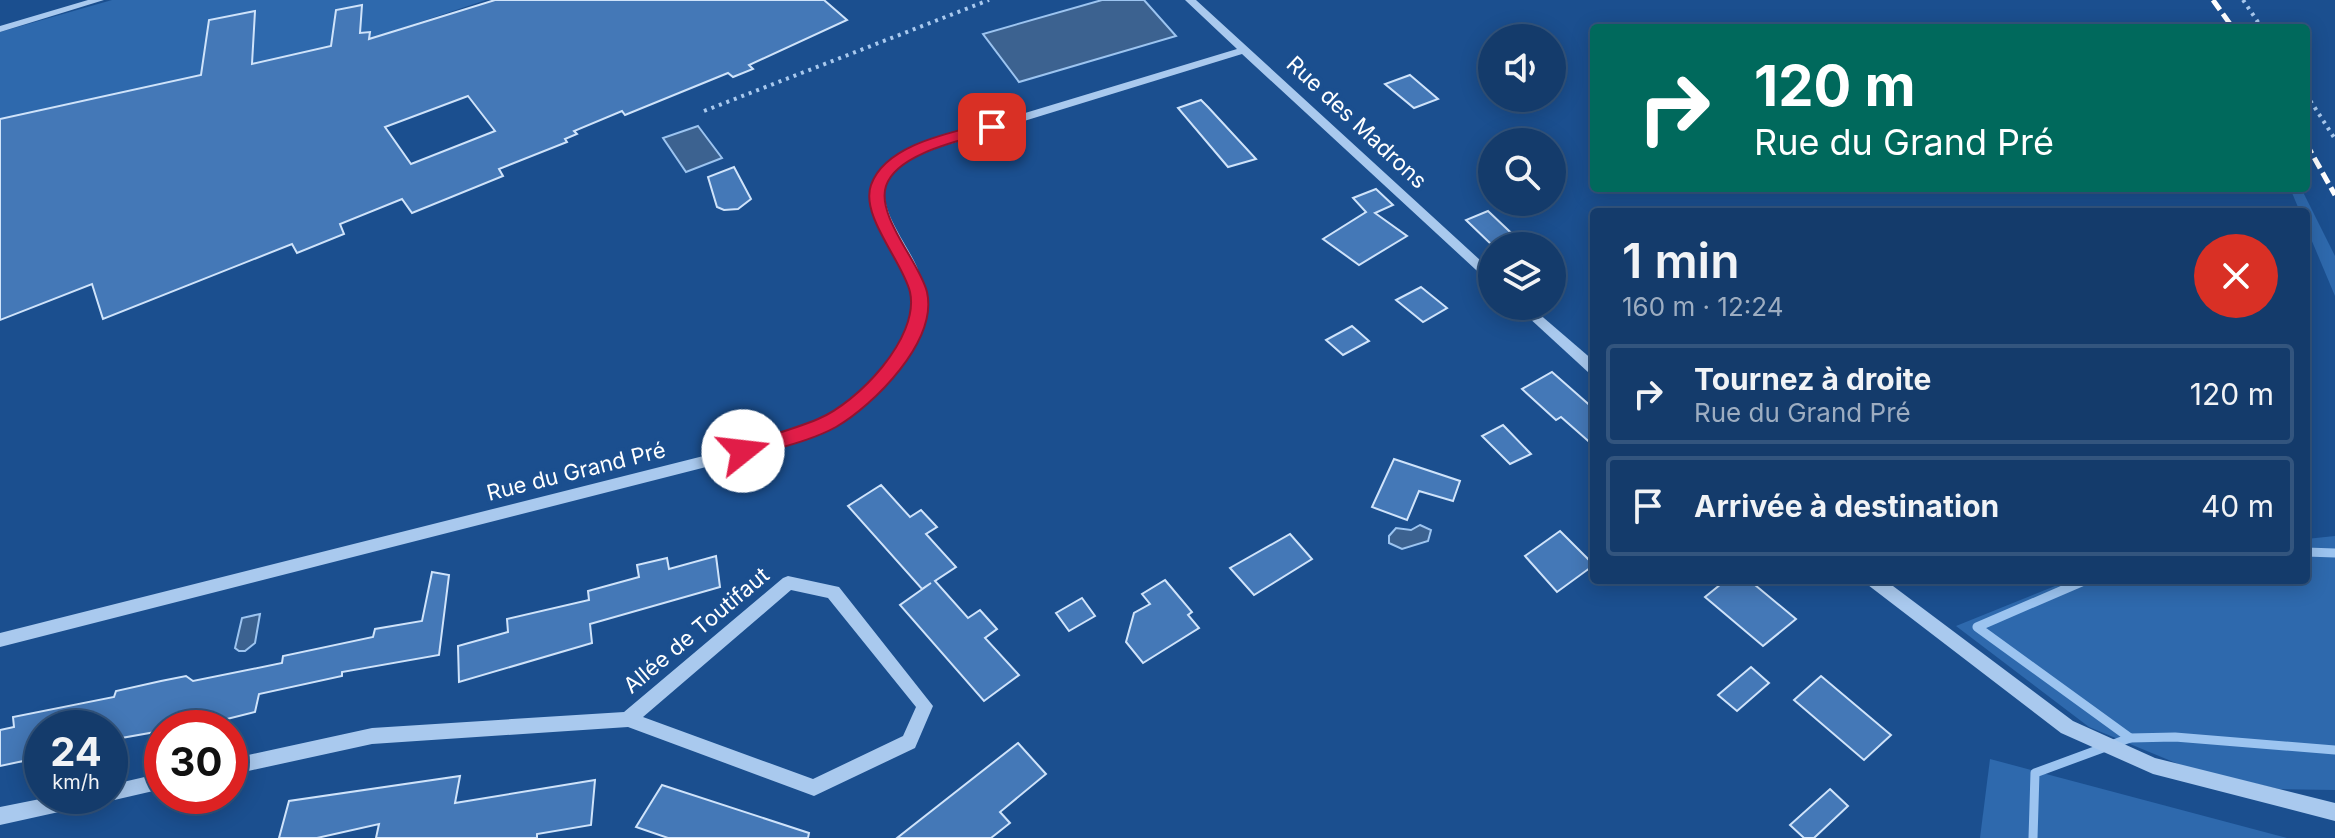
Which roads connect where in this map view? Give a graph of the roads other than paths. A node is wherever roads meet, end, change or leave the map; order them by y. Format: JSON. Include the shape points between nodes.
{"nodes":[{"id":1,"x":99,"y":0,"type":"edge"},
{"id":2,"x":1190,"y":0,"type":"edge"},
{"id":3,"x":0,"y":29,"type":"edge"},
{"id":4,"x":1244,"y":50,"type":"junction"},
{"id":5,"x":1478,"y":265,"type":"edge"},
{"id":6,"x":1538,"y":320,"type":"edge"},
{"id":7,"x":1590,"y":366,"type":"edge"},
{"id":8,"x":1878,"y":584,"type":"edge"},
{"id":9,"x":0,"y":640,"type":"edge"},
{"id":10,"x":628,"y":719,"type":"junction"},
{"id":11,"x":248,"y":763,"type":"edge"},
{"id":12,"x":24,"y":811,"type":"edge"},
{"id":13,"x":2335,"y":812,"type":"edge"},
{"id":14,"x":0,"y":816,"type":"edge"}],
"edges":[{"from":1,"to":3,"type":"street"},
{"from":2,"to":4,"type":"street","name":"Rue des Madrons"},
{"from":4,"to":5,"type":"street","name":"Rue des Madrons"},
{"from":4,"to":9,"type":"street","name":"Rue du Grand Pré","via":[[936,144],[892,166],[878,186],[879,208],[919,293],[917,323],[900,356],[866,397],[827,424],[758,448]]},
{"from":6,"to":7,"type":"street"},
{"from":8,"to":13,"type":"street","via":[[2067,727],[2153,766]]},
{"from":10,"to":10,"type":"street","name":"Allée de Toutifaut","via":[[814,788],[909,742],[925,706],[833,592],[788,583]]},
{"from":10,"to":11,"type":"street","name":"Allée de Toutifaut","via":[[372,736]]},
{"from":12,"to":14,"type":"street"}]}
